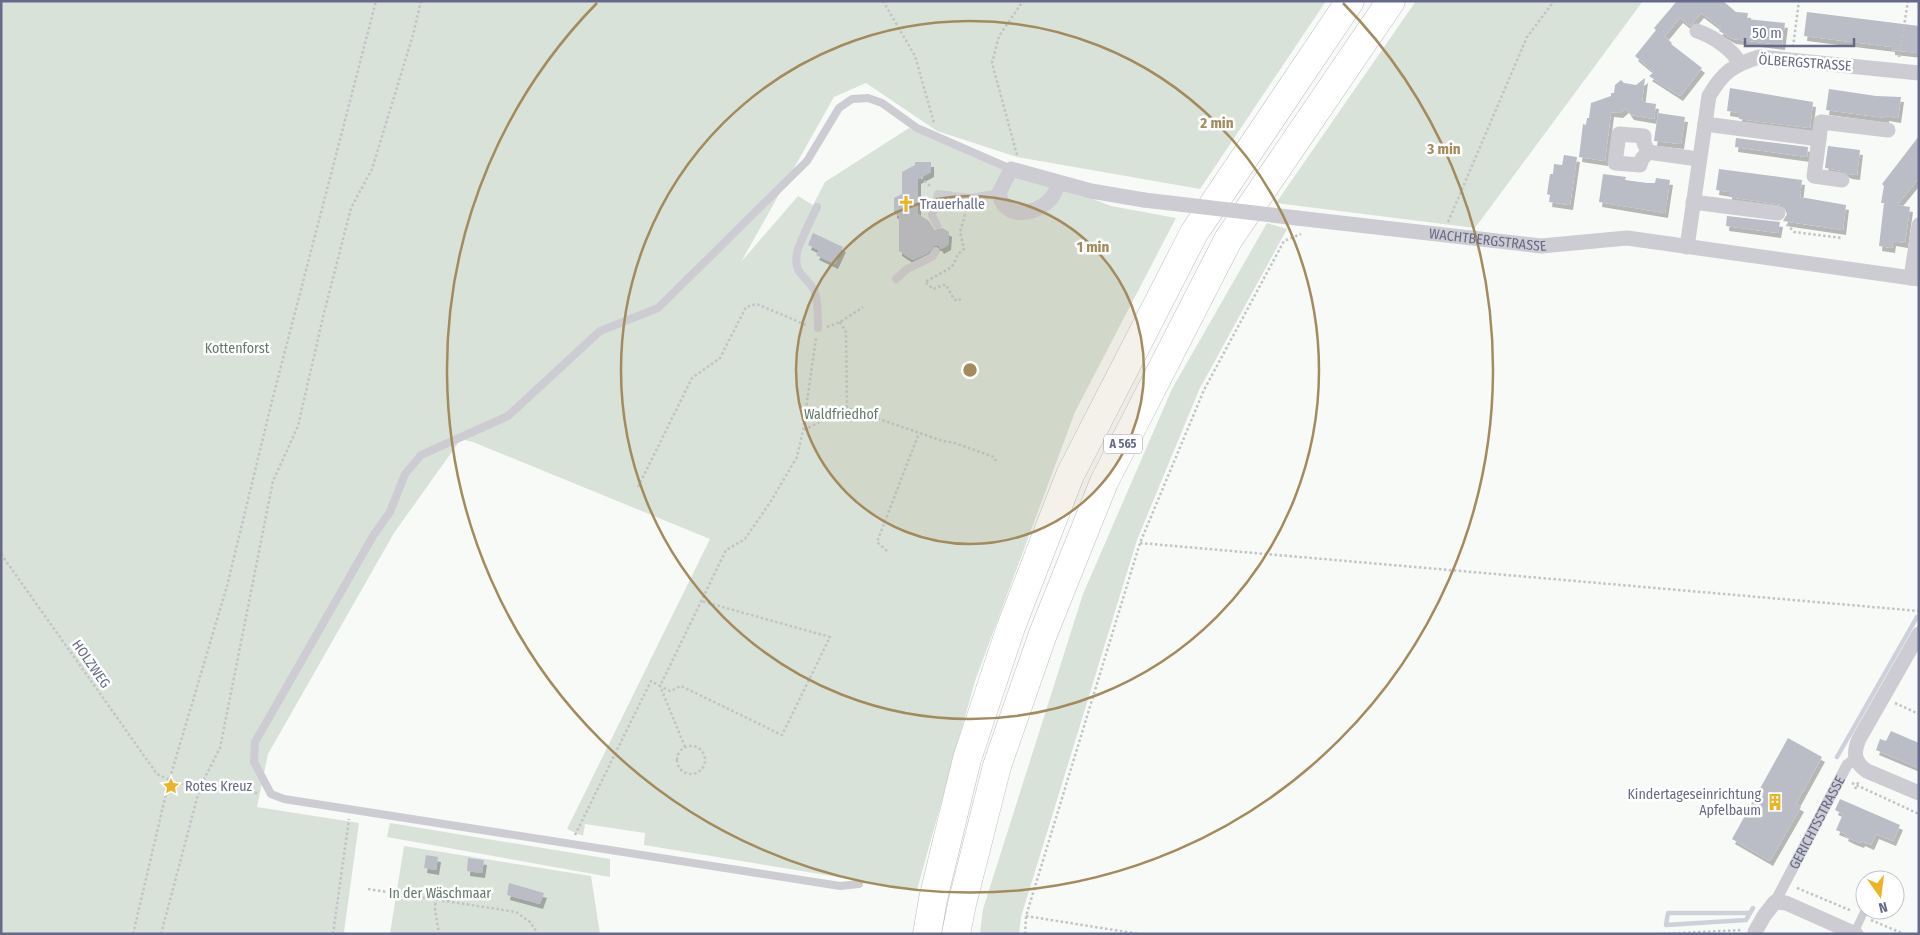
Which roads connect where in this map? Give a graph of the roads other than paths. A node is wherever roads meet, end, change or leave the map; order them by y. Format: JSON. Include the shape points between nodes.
{"nodes":[{"id":1,"x":1350,"y":1,"type":"edge"},
{"id":2,"x":1391,"y":1,"type":"edge"},
{"id":3,"x":1697,"y":31,"type":"dead end"},
{"id":4,"x":1739,"y":63,"type":"junction"},
{"id":5,"x":1919,"y":73,"type":"edge"},
{"id":6,"x":1705,"y":124,"type":"junction"},
{"id":7,"x":1888,"y":130,"type":"dead end"},
{"id":8,"x":1819,"y":139,"type":"junction"},
{"id":9,"x":1648,"y":152,"type":"dead end"},
{"id":10,"x":1698,"y":159,"type":"junction"},
{"id":11,"x":1012,"y":169,"type":"junction"},
{"id":12,"x":1842,"y":180,"type":"dead end"},
{"id":13,"x":1058,"y":183,"type":"junction"},
{"id":14,"x":999,"y":193,"type":"junction"},
{"id":15,"x":1693,"y":202,"type":"junction"},
{"id":16,"x":817,"y":207,"type":"dead end"},
{"id":17,"x":1778,"y":213,"type":"road end"},
{"id":18,"x":1919,"y":225,"type":"edge"},
{"id":19,"x":936,"y":226,"type":"dead end"},
{"id":20,"x":1687,"y":247,"type":"junction"},
{"id":21,"x":936,"y":251,"type":"dead end"},
{"id":22,"x":1915,"y":278,"type":"edge"},
{"id":23,"x":896,"y":279,"type":"dead end"},
{"id":24,"x":818,"y":328,"type":"road end"},
{"id":25,"x":1919,"y":634,"type":"edge"},
{"id":26,"x":1856,"y":759,"type":"junction"},
{"id":27,"x":1919,"y":793,"type":"edge"},
{"id":28,"x":859,"y":884,"type":"dead end"},
{"id":29,"x":1775,"y":902,"type":"junction"},
{"id":30,"x":1861,"y":920,"type":"edge"},
{"id":31,"x":1753,"y":932,"type":"edge"},
{"id":32,"x":1855,"y":933,"type":"edge"},
{"id":33,"x":927,"y":934,"type":"edge"},
{"id":34,"x":956,"y":934,"type":"edge"}],
"edges":[{"from":1,"to":33,"type":"highway","number":"A 565","via":[[1194,232],[1070,475],[1012,628],[968,759]]},
{"from":2,"to":34,"type":"highway","number":"A 565","via":[[1228,240],[1104,482],[1043,634],[997,766]]},
{"from":3,"to":4,"type":"street","via":[[1709,35]]},
{"from":4,"to":5,"type":"street","name":"ÖLBERGSTRASSE","via":[[1759,57]]},
{"from":4,"to":6,"type":"street","name":"ÖLBERGSTRASSE","via":[[1719,79],[1709,96]]},
{"from":6,"to":8,"type":"street"},
{"from":6,"to":10,"type":"street","name":"ÖLBERGSTRASSE"},
{"from":7,"to":8,"type":"street","via":[[1821,122]]},
{"from":8,"to":12,"type":"street","via":[[1814,176]]},
{"from":9,"to":10,"type":"street"},
{"from":10,"to":15,"type":"street","name":"ÖLBERGSTRASSE"},
{"from":11,"to":13,"type":"street","name":"WACHTBERGSTRASSE"},
{"from":11,"to":14,"type":"street"},
{"from":11,"to":28,"type":"lane","name":"WACHTBERGSTRASSE","via":[[917,128],[868,98],[852,99],[839,108],[807,161],[658,308],[600,331],[508,416],[421,455],[405,474],[390,512],[372,536],[255,742],[254,762],[271,794],[284,799],[840,886]]},
{"from":13,"to":14,"type":"street","via":[[1054,194],[1033,211],[1020,213],[1010,210],[1003,204]]},
{"from":13,"to":20,"type":"street","name":"WACHTBERGSTRASSE","bridge":true,"via":[[1144,200],[1541,246],[1627,238]]},
{"from":14,"to":19,"type":"lane","via":[[971,198],[938,194],[932,215]]},
{"from":15,"to":17,"type":"street"},
{"from":15,"to":20,"type":"street","name":"ÖLBERGSTRASSE"},
{"from":16,"to":24,"type":"lane","via":[[796,258],[799,273],[815,293]]},
{"from":18,"to":22,"type":"street"},
{"from":20,"to":22,"type":"street","name":"WACHTBERGSTRASSE"},
{"from":21,"to":23,"type":"lane","via":[[932,257],[907,269]]},
{"from":25,"to":26,"type":"street","name":"GERICHTSSTRASSE","via":[[1859,738],[1855,748]]},
{"from":26,"to":27,"type":"street","via":[[1867,771]]},
{"from":26,"to":29,"type":"street","name":"GERICHTSSTRASSE","via":[[1847,765]]},
{"from":29,"to":31,"type":"street","name":"GERICHTSSTRASSE"},
{"from":29,"to":32,"type":"street","via":[[1786,903]]},
{"from":30,"to":32,"type":"lane"}]}
